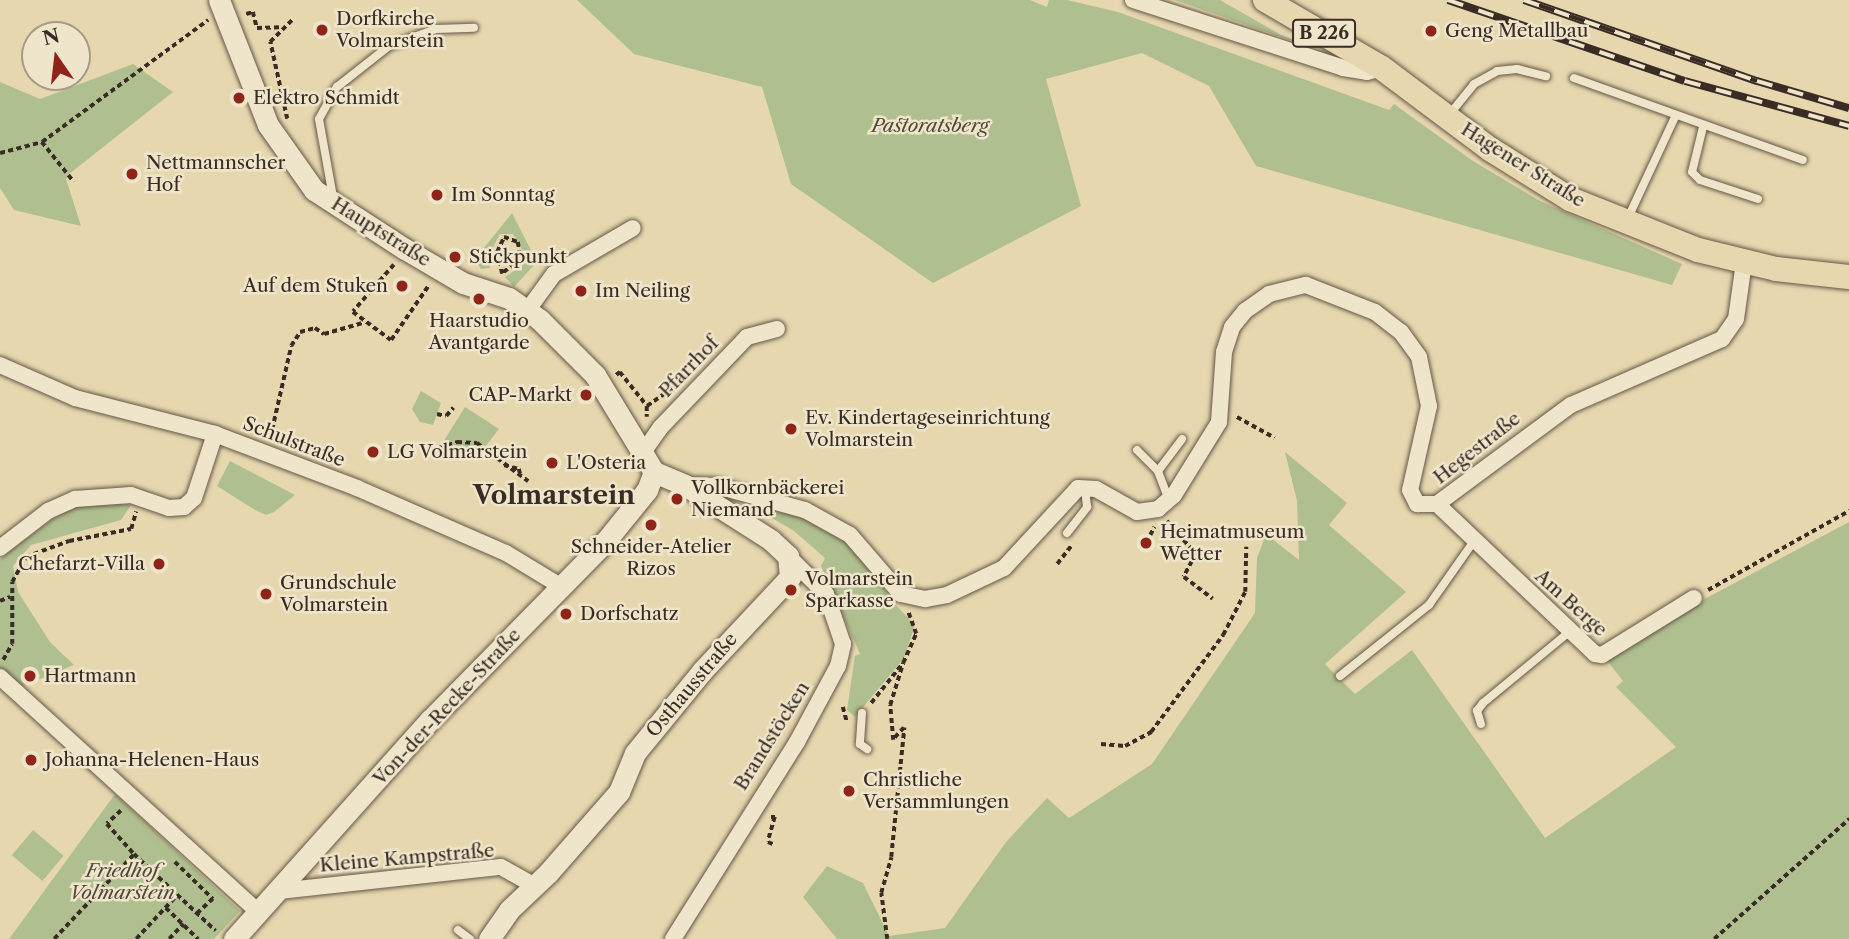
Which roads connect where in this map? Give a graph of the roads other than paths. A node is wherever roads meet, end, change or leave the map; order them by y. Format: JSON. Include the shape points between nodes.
{"nodes":[{"id":1,"x":1133,"y":0,"type":"edge"},
{"id":2,"x":1265,"y":0,"type":"edge"},
{"id":3,"x":222,"y":5,"type":"edge"},
{"id":4,"x":474,"y":27,"type":"dead end"},
{"id":5,"x":1382,"y":68,"type":"junction"},
{"id":6,"x":1546,"y":76,"type":"dead end"},
{"id":7,"x":1574,"y":78,"type":"dead end"},
{"id":8,"x":1447,"y":117,"type":"junction"},
{"id":9,"x":1675,"y":117,"type":"junction"},
{"id":10,"x":1703,"y":127,"type":"junction"},
{"id":11,"x":1803,"y":160,"type":"dead end"},
{"id":12,"x":1758,"y":199,"type":"dead end"},
{"id":13,"x":336,"y":206,"type":"junction"},
{"id":14,"x":1626,"y":222,"type":"junction"},
{"id":15,"x":633,"y":229,"type":"dead end"},
{"id":16,"x":1744,"y":262,"type":"junction"},
{"id":17,"x":1849,"y":277,"type":"edge"},
{"id":18,"x":527,"y":311,"type":"junction"},
{"id":19,"x":777,"y":329,"type":"dead end"},
{"id":20,"x":0,"y":365,"type":"edge"},
{"id":21,"x":215,"y":434,"type":"junction"},
{"id":22,"x":1182,"y":439,"type":"dead end"},
{"id":23,"x":1137,"y":450,"type":"dead end"},
{"id":24,"x":644,"y":451,"type":"junction"},
{"id":25,"x":1158,"y":471,"type":"junction"},
{"id":26,"x":654,"y":472,"type":"junction"},
{"id":27,"x":685,"y":485,"type":"junction"},
{"id":28,"x":1085,"y":487,"type":"junction"},
{"id":29,"x":1169,"y":500,"type":"junction"},
{"id":30,"x":1437,"y":504,"type":"junction"},
{"id":31,"x":1067,"y":533,"type":"dead end"},
{"id":32,"x":1474,"y":541,"type":"junction"},
{"id":33,"x":0,"y":548,"type":"edge"},
{"id":34,"x":788,"y":556,"type":"junction"},
{"id":35,"x":562,"y":587,"type":"junction"},
{"id":36,"x":1694,"y":598,"type":"road end"},
{"id":37,"x":1569,"y":632,"type":"junction"},
{"id":38,"x":1340,"y":676,"type":"dead end"},
{"id":39,"x":0,"y":677,"type":"edge"},
{"id":40,"x":862,"y":713,"type":"road end"},
{"id":41,"x":1481,"y":724,"type":"dead end"},
{"id":42,"x":867,"y":749,"type":"dead end"},
{"id":43,"x":535,"y":886,"type":"junction"},
{"id":44,"x":279,"y":891,"type":"junction"},
{"id":45,"x":259,"y":913,"type":"junction"},
{"id":46,"x":458,"y":930,"type":"dead end"},
{"id":47,"x":225,"y":935,"type":"edge"},
{"id":48,"x":470,"y":939,"type":"edge"},
{"id":49,"x":489,"y":939,"type":"edge"},
{"id":50,"x":673,"y":939,"type":"edge"}],
"edges":[{"from":1,"to":5,"type":"street","via":[[1343,68],[1367,72]]},
{"from":2,"to":5,"type":"main road","name":"Hagener Straße","number":"B 226"},
{"from":3,"to":13,"type":"street","name":"Hauptstraße","via":[[268,125],[314,190]]},
{"from":4,"to":13,"type":"lane","via":[[436,29],[389,46],[337,87],[319,119]]},
{"from":5,"to":8,"type":"main road","name":"Hagener Straße","number":"B 226"},
{"from":6,"to":8,"type":"lane","via":[[1517,69],[1497,71],[1474,84]]},
{"from":7,"to":9,"type":"lane"},
{"from":8,"to":14,"type":"main road","name":"Hagener Straße","number":"B 226","via":[[1570,199]]},
{"from":9,"to":10,"type":"lane"},
{"from":9,"to":14,"type":"lane"},
{"from":10,"to":11,"type":"lane"},
{"from":10,"to":12,"type":"lane","via":[[1692,172],[1700,180]]},
{"from":13,"to":18,"type":"street","name":"Hauptstraße","via":[[463,283],[509,298]]},
{"from":14,"to":16,"type":"main road","name":"Hagener Straße","number":"B 226"},
{"from":15,"to":18,"type":"street","via":[[554,274]]},
{"from":16,"to":17,"type":"main road","name":"Hagener Straße","number":"B 226"},
{"from":16,"to":30,"type":"street","name":"Hegestraße","via":[[1736,319],[1722,338],[1571,405]]},
{"from":18,"to":24,"type":"street","name":"Hauptstraße","via":[[595,374]]},
{"from":19,"to":24,"type":"street","name":"Pfarrhof","via":[[747,337],[660,428]]},
{"from":20,"to":21,"type":"street","name":"Schulstraße","via":[[75,398]]},
{"from":21,"to":33,"type":"street","via":[[194,498],[184,507],[169,508],[131,495],[75,499],[48,511]]},
{"from":21,"to":35,"type":"street","name":"Schulstraße","via":[[442,524],[506,553]]},
{"from":22,"to":25,"type":"lane"},
{"from":23,"to":25,"type":"lane"},
{"from":24,"to":26,"type":"street","name":"Hauptstraße"},
{"from":25,"to":29,"type":"lane"},
{"from":26,"to":27,"type":"street"},
{"from":26,"to":35,"type":"street","name":"Von-der-Recke-Straße","via":[[648,490]]},
{"from":27,"to":28,"type":"street","via":[[717,486],[831,521],[868,553],[901,594],[925,599],[984,580],[1016,557],[1073,492]]},
{"from":27,"to":34,"type":"street","via":[[771,540]]},
{"from":28,"to":29,"type":"street","via":[[1137,512],[1151,512]]},
{"from":28,"to":31,"type":"lane","via":[[1087,507]]},
{"from":29,"to":30,"type":"street","name":"Hegestraße","via":[[1211,439],[1223,409],[1227,337],[1245,311],[1269,294],[1298,285],[1342,295],[1401,332],[1419,357],[1429,406],[1410,490],[1416,504]]},
{"from":30,"to":32,"type":"street","name":"Am Berge"},
{"from":32,"to":37,"type":"street","name":"Am Berge"},
{"from":32,"to":38,"type":"lane","via":[[1429,605]]},
{"from":34,"to":43,"type":"street","name":"Osthausstraße","via":[[790,577],[702,671],[635,752],[619,792]]},
{"from":34,"to":50,"type":"street","name":"Brandstöcken","via":[[826,594],[843,644],[838,666],[797,742]]},
{"from":35,"to":44,"type":"street","name":"Von-der-Recke-Straße","via":[[430,720]]},
{"from":36,"to":37,"type":"street","name":"Am Berge","via":[[1602,655],[1590,652]]},
{"from":37,"to":41,"type":"lane","via":[[1483,703],[1477,711]]},
{"from":39,"to":45,"type":"street"},
{"from":40,"to":42,"type":"lane","via":[[860,744]]},
{"from":43,"to":44,"type":"street","name":"Kleine Kampstraße","via":[[501,867]]},
{"from":43,"to":49,"type":"street","name":"Osthausstraße","via":[[509,910]]},
{"from":44,"to":45,"type":"street","name":"Von-der-Recke-Straße"},
{"from":45,"to":47,"type":"street","name":"Von-der-Recke-Straße"},
{"from":46,"to":48,"type":"lane"}]}
